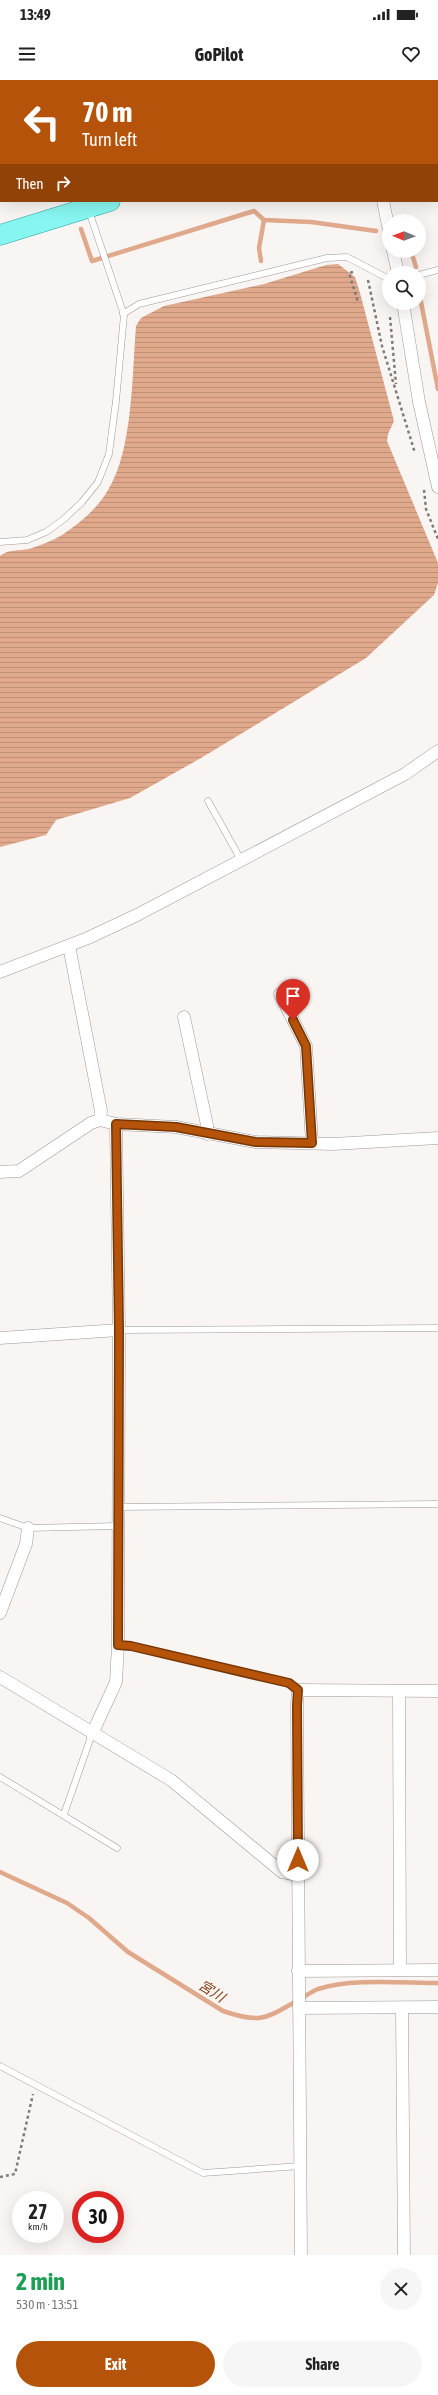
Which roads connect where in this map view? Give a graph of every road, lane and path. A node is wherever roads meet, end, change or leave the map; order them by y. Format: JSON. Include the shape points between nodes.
{"nodes":[{"id":1,"x":102,"y":202,"type":"edge"},
{"id":2,"x":383,"y":202,"type":"edge"},
{"id":3,"x":87,"y":204,"type":"edge"},
{"id":4,"x":386,"y":214,"type":"edge"},
{"id":5,"x":0,"y":235,"type":"edge"},
{"id":6,"x":365,"y":268,"type":"junction"},
{"id":7,"x":438,"y":270,"type":"edge"},
{"id":8,"x":426,"y":273,"type":"edge"},
{"id":9,"x":382,"y":276,"type":"edge"},
{"id":10,"x":358,"y":302,"type":"dead end"},
{"id":11,"x":404,"y":310,"type":"edge"},
{"id":12,"x":390,"y":311,"type":"dead end"},
{"id":13,"x":123,"y":314,"type":"junction"},
{"id":14,"x":396,"y":391,"type":"junction"},
{"id":15,"x":416,"y":455,"type":"dead end"},
{"id":16,"x":438,"y":480,"type":"edge"},
{"id":17,"x":423,"y":483,"type":"dead end"},
{"id":18,"x":438,"y":540,"type":"edge"},
{"id":19,"x":0,"y":542,"type":"edge"},
{"id":20,"x":438,"y":750,"type":"edge"},
{"id":21,"x":208,"y":801,"type":"dead end"},
{"id":22,"x":241,"y":860,"type":"junction"},
{"id":23,"x":69,"y":946,"type":"junction"},
{"id":24,"x":0,"y":972,"type":"edge"},
{"id":25,"x":280,"y":994,"type":"dead end"},
{"id":26,"x":184,"y":1017,"type":"dead end"},
{"id":27,"x":100,"y":1120,"type":"junction"},
{"id":28,"x":116,"y":1124,"type":"junction"},
{"id":29,"x":207,"y":1134,"type":"junction"},
{"id":30,"x":438,"y":1138,"type":"edge"},
{"id":31,"x":312,"y":1143,"type":"junction"},
{"id":32,"x":0,"y":1172,"type":"edge"},
{"id":33,"x":438,"y":1328,"type":"edge"},
{"id":34,"x":119,"y":1330,"type":"junction"},
{"id":35,"x":0,"y":1338,"type":"edge"},
{"id":36,"x":438,"y":1504,"type":"edge"},
{"id":37,"x":118,"y":1507,"type":"junction"},
{"id":38,"x":0,"y":1518,"type":"edge"},
{"id":39,"x":117,"y":1526,"type":"junction"},
{"id":40,"x":28,"y":1528,"type":"junction"},
{"id":41,"x":0,"y":1613,"type":"edge"},
{"id":42,"x":118,"y":1645,"type":"junction"},
{"id":43,"x":0,"y":1677,"type":"edge"},
{"id":44,"x":298,"y":1690,"type":"junction"},
{"id":45,"x":399,"y":1691,"type":"junction"},
{"id":46,"x":438,"y":1691,"type":"edge"},
{"id":47,"x":92,"y":1734,"type":"junction"},
{"id":48,"x":0,"y":1777,"type":"edge"},
{"id":49,"x":64,"y":1814,"type":"junction"},
{"id":50,"x":117,"y":1848,"type":"dead end"},
{"id":51,"x":298,"y":1875,"type":"junction"},
{"id":52,"x":298,"y":1970,"type":"junction"},
{"id":53,"x":400,"y":1970,"type":"junction"},
{"id":54,"x":438,"y":1970,"type":"edge"},
{"id":55,"x":438,"y":2007,"type":"edge"},
{"id":56,"x":299,"y":2008,"type":"junction"},
{"id":57,"x":402,"y":2008,"type":"junction"},
{"id":58,"x":0,"y":2066,"type":"edge"},
{"id":59,"x":38,"y":2084,"type":"junction"},
{"id":60,"x":300,"y":2166,"type":"junction"},
{"id":61,"x":0,"y":2177,"type":"edge"},
{"id":62,"x":301,"y":2255,"type":"edge"},
{"id":63,"x":404,"y":2255,"type":"edge"}],
"edges":[{"from":1,"to":3,"type":"main road"},
{"from":2,"to":4,"type":"street"},
{"from":3,"to":5,"type":"main road"},
{"from":3,"to":13,"type":"lane"},
{"from":6,"to":9,"type":"lane"},
{"from":6,"to":10,"type":"path","via":[[350,273]]},
{"from":6,"to":13,"type":"lane","via":[[348,257],[327,258],[139,304]]},
{"from":6,"to":14,"type":"path","via":[[382,346]]},
{"from":7,"to":8,"type":"lane"},
{"from":11,"to":16,"type":"street","via":[[419,402]]},
{"from":12,"to":14,"type":"path"},
{"from":13,"to":19,"type":"lane","via":[[110,448],[98,482],[82,502],[46,532],[27,540]]},
{"from":14,"to":15,"type":"path"},
{"from":17,"to":18,"type":"path","via":[[426,509]]},
{"from":20,"to":22,"type":"street","via":[[405,774]]},
{"from":21,"to":22,"type":"lane"},
{"from":22,"to":23,"type":"street","via":[[137,915]]},
{"from":23,"to":24,"type":"street"},
{"from":23,"to":27,"type":"street","via":[[101,1111]]},
{"from":25,"to":31,"type":"street","via":[[306,1046]]},
{"from":26,"to":29,"type":"street"},
{"from":27,"to":28,"type":"street"},
{"from":27,"to":32,"type":"street","via":[[91,1123],[19,1171]]},
{"from":28,"to":29,"type":"street","via":[[176,1127]]},
{"from":28,"to":34,"type":"street"},
{"from":29,"to":31,"type":"street","via":[[256,1142]]},
{"from":30,"to":31,"type":"street"},
{"from":33,"to":34,"type":"lane"},
{"from":34,"to":35,"type":"street"},
{"from":34,"to":37,"type":"street"},
{"from":36,"to":37,"type":"lane"},
{"from":37,"to":39,"type":"street"},
{"from":38,"to":40,"type":"lane"},
{"from":39,"to":40,"type":"lane"},
{"from":39,"to":42,"type":"street"},
{"from":40,"to":41,"type":"street","via":[[26,1544]]},
{"from":42,"to":44,"type":"lane","via":[[289,1683]]},
{"from":42,"to":47,"type":"street","via":[[116,1682]]},
{"from":43,"to":47,"type":"street"},
{"from":44,"to":45,"type":"street"},
{"from":44,"to":51,"type":"street"},
{"from":45,"to":46,"type":"street"},
{"from":45,"to":53,"type":"street"},
{"from":47,"to":49,"type":"lane"},
{"from":47,"to":51,"type":"street","via":[[171,1780],[282,1872]]},
{"from":48,"to":49,"type":"lane"},
{"from":49,"to":50,"type":"lane"},
{"from":51,"to":52,"type":"street"},
{"from":52,"to":53,"type":"street"},
{"from":52,"to":56,"type":"street"},
{"from":53,"to":54,"type":"street"},
{"from":55,"to":57,"type":"street"},
{"from":56,"to":57,"type":"street"},
{"from":56,"to":60,"type":"street"},
{"from":57,"to":63,"type":"street"},
{"from":58,"to":59,"type":"lane"},
{"from":59,"to":60,"type":"lane","via":[[203,2173]]},
{"from":59,"to":61,"type":"path","via":[[32,2094],[14,2174]]},
{"from":60,"to":62,"type":"street"}]}
